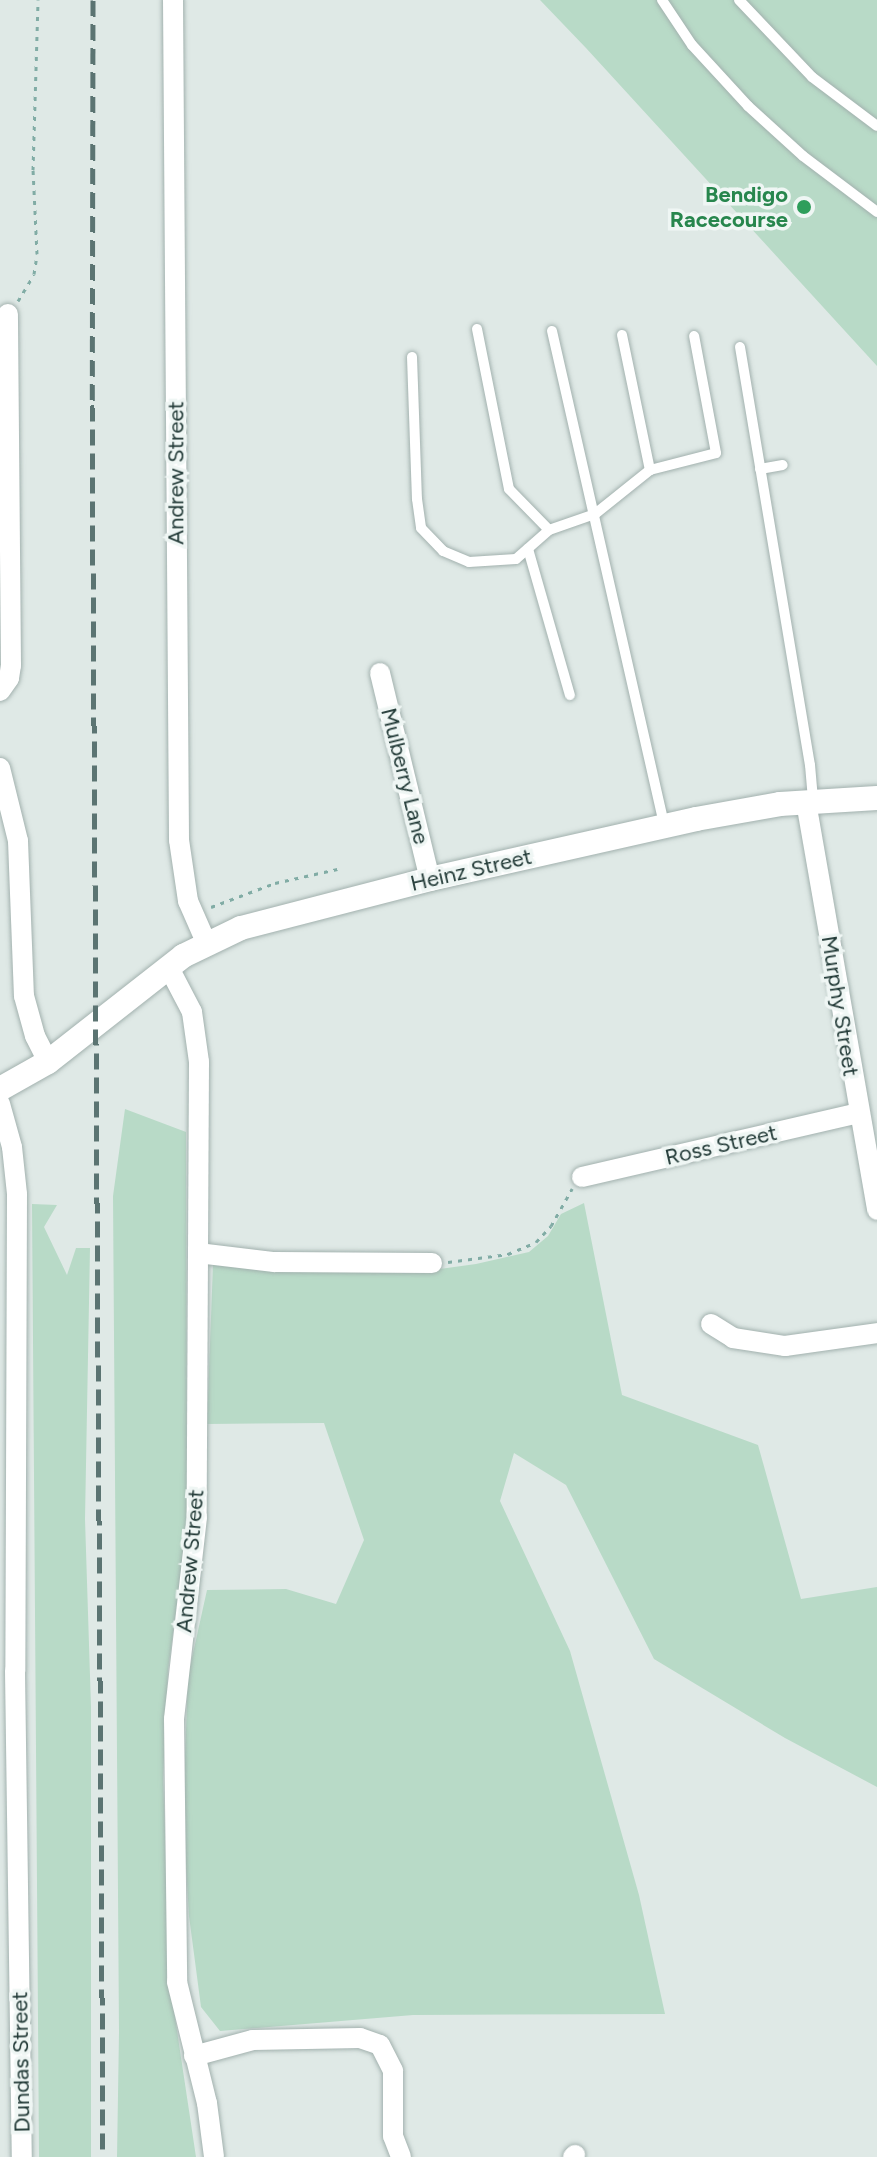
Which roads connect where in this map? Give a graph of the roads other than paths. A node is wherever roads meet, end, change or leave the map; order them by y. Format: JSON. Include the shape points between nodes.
{"nodes":[{"id":1,"x":173,"y":0,"type":"edge"},
{"id":2,"x":662,"y":0,"type":"edge"},
{"id":3,"x":739,"y":0,"type":"edge"},
{"id":4,"x":877,"y":126,"type":"edge"},
{"id":5,"x":877,"y":212,"type":"edge"},
{"id":6,"x":8,"y":314,"type":"road end"},
{"id":7,"x":477,"y":329,"type":"dead end"},
{"id":8,"x":552,"y":331,"type":"dead end"},
{"id":9,"x":622,"y":335,"type":"dead end"},
{"id":10,"x":694,"y":336,"type":"dead end"},
{"id":11,"x":740,"y":347,"type":"dead end"},
{"id":12,"x":412,"y":357,"type":"dead end"},
{"id":13,"x":4,"y":406,"type":"edge"},
{"id":14,"x":783,"y":465,"type":"dead end"},
{"id":15,"x":760,"y":469,"type":"junction"},
{"id":16,"x":650,"y":470,"type":"junction"},
{"id":17,"x":595,"y":514,"type":"junction"},
{"id":18,"x":549,"y":530,"type":"junction"},
{"id":19,"x":528,"y":549,"type":"junction"},
{"id":20,"x":380,"y":673,"type":"dead end"},
{"id":21,"x":0,"y":691,"type":"edge"},
{"id":22,"x":570,"y":695,"type":"dead end"},
{"id":23,"x":0,"y":768,"type":"edge"},
{"id":24,"x":877,"y":798,"type":"edge"},
{"id":25,"x":810,"y":802,"type":"junction"},
{"id":26,"x":665,"y":826,"type":"junction"},
{"id":27,"x":430,"y":879,"type":"junction"},
{"id":28,"x":206,"y":942,"type":"junction"},
{"id":29,"x":168,"y":966,"type":"junction"},
{"id":30,"x":48,"y":1062,"type":"junction"},
{"id":31,"x":0,"y":1089,"type":"edge"},
{"id":32,"x":0,"y":1104,"type":"edge"},
{"id":33,"x":865,"y":1107,"type":"edge"},
{"id":34,"x":582,"y":1177,"type":"road end"},
{"id":35,"x":877,"y":1210,"type":"edge"},
{"id":36,"x":198,"y":1253,"type":"junction"},
{"id":37,"x":432,"y":1263,"type":"road end"},
{"id":38,"x":711,"y":1324,"type":"dead end"},
{"id":39,"x":877,"y":1333,"type":"edge"},
{"id":40,"x":8,"y":1415,"type":"edge"},
{"id":41,"x":8,"y":1671,"type":"edge"},
{"id":42,"x":194,"y":2056,"type":"junction"},
{"id":43,"x":22,"y":2157,"type":"edge"},
{"id":44,"x":214,"y":2157,"type":"edge"},
{"id":45,"x":401,"y":2157,"type":"edge"}],
"edges":[{"from":1,"to":28,"type":"street","name":"Andrew Street","via":[[178,831],[188,901]]},
{"from":2,"to":5,"type":"lane","via":[[692,45],[748,106]]},
{"from":3,"to":4,"type":"lane","via":[[812,77]]},
{"from":6,"to":13,"type":"street"},
{"from":7,"to":18,"type":"lane","via":[[509,489]]},
{"from":8,"to":17,"type":"lane"},
{"from":9,"to":16,"type":"lane"},
{"from":10,"to":16,"type":"lane","via":[[716,453]]},
{"from":11,"to":15,"type":"lane"},
{"from":12,"to":19,"type":"lane","via":[[421,528],[443,551],[469,562],[516,559]]},
{"from":13,"to":21,"type":"street","via":[[11,665]]},
{"from":14,"to":15,"type":"lane"},
{"from":15,"to":25,"type":"lane","via":[[810,765]]},
{"from":16,"to":17,"type":"lane"},
{"from":17,"to":18,"type":"lane"},
{"from":17,"to":26,"type":"lane"},
{"from":18,"to":19,"type":"lane"},
{"from":19,"to":22,"type":"lane"},
{"from":20,"to":27,"type":"street","name":"Mulberry Lane"},
{"from":23,"to":30,"type":"street","via":[[18,841],[24,996]]},
{"from":24,"to":25,"type":"street","name":"Heinz Street"},
{"from":25,"to":26,"type":"street","name":"Heinz Street"},
{"from":25,"to":33,"type":"street","name":"Murphy Street"},
{"from":26,"to":27,"type":"street","name":"Heinz Street"},
{"from":27,"to":28,"type":"street","name":"Heinz Street","via":[[265,920]]},
{"from":28,"to":29,"type":"street","name":"Heinz Street"},
{"from":29,"to":30,"type":"street","name":"Heinz Street"},
{"from":29,"to":36,"type":"street","name":"Andrew Street","via":[[187,998],[198,1043]]},
{"from":30,"to":31,"type":"street","name":"Heinz Street"},
{"from":32,"to":40,"type":"street","name":"Dundas Street","via":[[16,1167]]},
{"from":33,"to":34,"type":"street","name":"Ross Street"},
{"from":33,"to":35,"type":"street","name":"Murphy Street"},
{"from":36,"to":37,"type":"street","via":[[274,1262]]},
{"from":36,"to":42,"type":"street","name":"Andrew Street","via":[[197,1517],[174,1749],[177,1982]]},
{"from":38,"to":39,"type":"street","via":[[733,1338],[785,1346]]},
{"from":40,"to":41,"type":"street","name":"Dundas Street"},
{"from":41,"to":43,"type":"street","name":"Dundas Street"},
{"from":42,"to":44,"type":"street","name":"Andrew Street"},
{"from":42,"to":45,"type":"street","via":[[253,2040],[360,2038],[380,2045],[393,2071],[393,2136]]}]}
